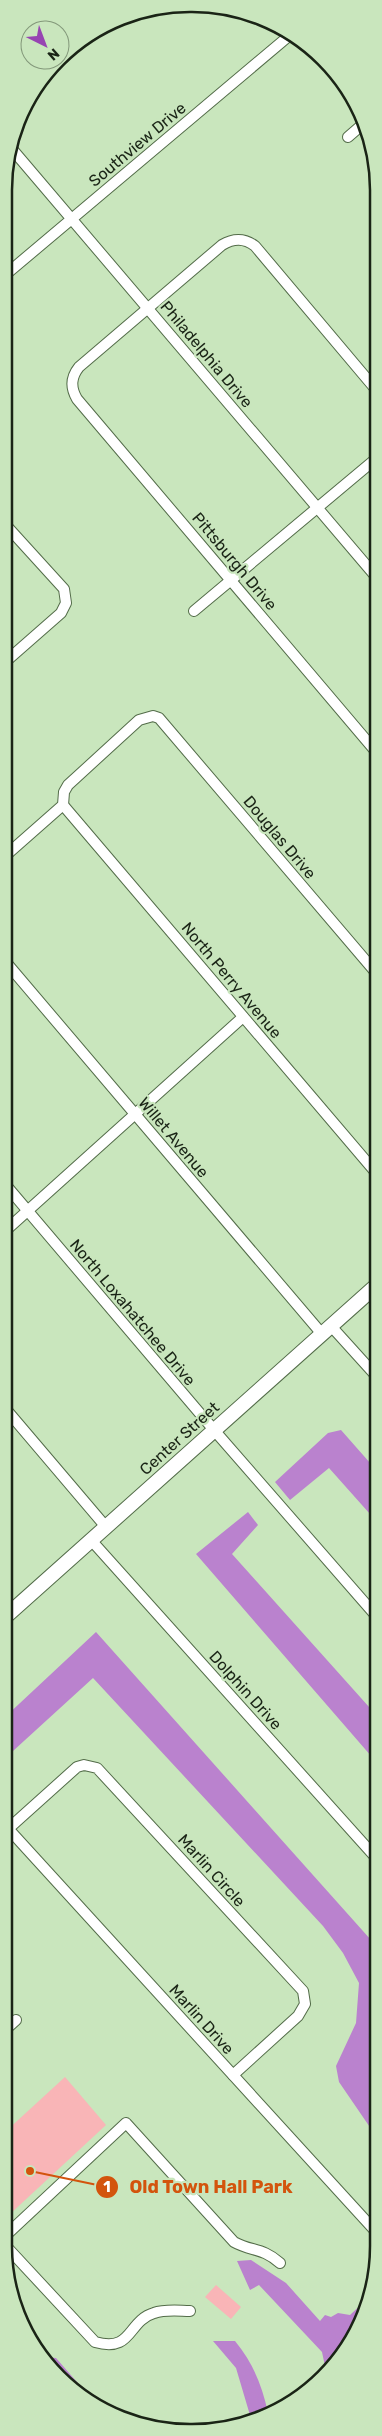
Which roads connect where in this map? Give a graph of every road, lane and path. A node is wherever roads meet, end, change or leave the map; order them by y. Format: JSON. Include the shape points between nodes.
{"nodes":[{"id":1,"x":285,"y":39,"type":"edge"},
{"id":2,"x":358,"y":128,"type":"edge"},
{"id":3,"x":348,"y":137,"type":"dead end"},
{"id":4,"x":16,"y":154,"type":"edge"},
{"id":5,"x":72,"y":219,"type":"junction"},
{"id":6,"x":12,"y":269,"type":"edge"},
{"id":7,"x":148,"y":308,"type":"junction"},
{"id":8,"x":370,"y":383,"type":"edge"},
{"id":9,"x":370,"y":464,"type":"edge"},
{"id":10,"x":317,"y":508,"type":"junction"},
{"id":11,"x":12,"y":532,"type":"edge"},
{"id":12,"x":370,"y":570,"type":"edge"},
{"id":13,"x":231,"y":581,"type":"junction"},
{"id":14,"x":194,"y":611,"type":"dead end"},
{"id":15,"x":12,"y":656,"type":"edge"},
{"id":16,"x":370,"y":745,"type":"edge"},
{"id":17,"x":62,"y":805,"type":"junction"},
{"id":18,"x":12,"y":850,"type":"edge"},
{"id":19,"x":370,"y":966,"type":"edge"},
{"id":20,"x":12,"y":969,"type":"edge"},
{"id":21,"x":243,"y":1017,"type":"junction"},
{"id":22,"x":135,"y":1114,"type":"junction"},
{"id":23,"x":370,"y":1166,"type":"edge"},
{"id":24,"x":12,"y":1192,"type":"edge"},
{"id":25,"x":28,"y":1211,"type":"junction"},
{"id":26,"x":12,"y":1225,"type":"edge"},
{"id":27,"x":370,"y":1291,"type":"edge"},
{"id":28,"x":326,"y":1330,"type":"junction"},
{"id":29,"x":370,"y":1371,"type":"edge"},
{"id":30,"x":12,"y":1416,"type":"edge"},
{"id":31,"x":214,"y":1430,"type":"junction"},
{"id":32,"x":106,"y":1527,"type":"junction"},
{"id":33,"x":91,"y":1540,"type":"junction"},
{"id":34,"x":370,"y":1609,"type":"edge"},
{"id":35,"x":12,"y":1611,"type":"edge"},
{"id":36,"x":12,"y":1821,"type":"edge"},
{"id":37,"x":12,"y":1833,"type":"edge"},
{"id":38,"x":370,"y":1851,"type":"edge"},
{"id":39,"x":16,"y":2020,"type":"dead end"},
{"id":40,"x":12,"y":2024,"type":"edge"},
{"id":41,"x":233,"y":2075,"type":"junction"},
{"id":42,"x":370,"y":2225,"type":"edge"},
{"id":43,"x":12,"y":2230,"type":"edge"},
{"id":44,"x":13,"y":2253,"type":"edge"},
{"id":45,"x":280,"y":2263,"type":"dead end"},
{"id":46,"x":190,"y":2311,"type":"dead end"}],
"edges":[{"from":1,"to":5,"type":"street","name":"Southview Drive"},
{"from":2,"to":3,"type":"street"},
{"from":4,"to":5,"type":"street","name":"Philadelphia Drive"},
{"from":5,"to":6,"type":"street","name":"Southview Drive"},
{"from":5,"to":7,"type":"street","name":"Philadelphia Drive"},
{"from":7,"to":8,"type":"street","via":[[222,245],[235,239],[242,240],[255,246]]},
{"from":7,"to":10,"type":"street","name":"Philadelphia Drive"},
{"from":7,"to":13,"type":"street","name":"Pittsburgh Drive","via":[[79,367],[72,386],[77,399]]},
{"from":9,"to":10,"type":"street"},
{"from":10,"to":12,"type":"street","name":"Philadelphia Drive"},
{"from":10,"to":13,"type":"street"},
{"from":11,"to":15,"type":"street","via":[[64,589],[66,603],[62,613]]},
{"from":13,"to":14,"type":"street"},
{"from":13,"to":16,"type":"street","name":"Pittsburgh Drive"},
{"from":17,"to":18,"type":"street"},
{"from":17,"to":19,"type":"street","name":"Douglas Drive","via":[[68,785],[139,720],[153,716],[159,718]]},
{"from":17,"to":21,"type":"street","name":"North Perry Avenue"},
{"from":20,"to":22,"type":"street","name":"Willet Avenue"},
{"from":21,"to":22,"type":"street"},
{"from":21,"to":23,"type":"street","name":"North Perry Avenue"},
{"from":22,"to":25,"type":"street"},
{"from":22,"to":28,"type":"street","name":"Willet Avenue"},
{"from":24,"to":25,"type":"street","name":"North Loxahatchee Drive"},
{"from":25,"to":26,"type":"street"},
{"from":25,"to":31,"type":"street","name":"North Loxahatchee Drive"},
{"from":27,"to":28,"type":"street","name":"Center Street"},
{"from":28,"to":29,"type":"street","name":"Willet Avenue"},
{"from":28,"to":31,"type":"street","name":"Center Street"},
{"from":30,"to":32,"type":"street"},
{"from":31,"to":32,"type":"street","name":"Center Street"},
{"from":31,"to":34,"type":"street","name":"North Loxahatchee Drive"},
{"from":32,"to":33,"type":"street","name":"Center Street"},
{"from":33,"to":35,"type":"street","name":"Center Street"},
{"from":33,"to":38,"type":"street","name":"Dolphin Drive"},
{"from":36,"to":41,"type":"street","name":"Marlin Circle","via":[[77,1767],[97,1768],[303,1991],[305,2004],[298,2016]]},
{"from":37,"to":41,"type":"street","name":"Marlin Drive"},
{"from":39,"to":40,"type":"street"},
{"from":41,"to":42,"type":"street","name":"Marlin Drive"},
{"from":43,"to":45,"type":"street","via":[[126,2123],[234,2242],[244,2248],[252,2247],[269,2253]]},
{"from":44,"to":46,"type":"street","via":[[96,2342],[109,2346],[121,2343],[154,2312]]}]}
